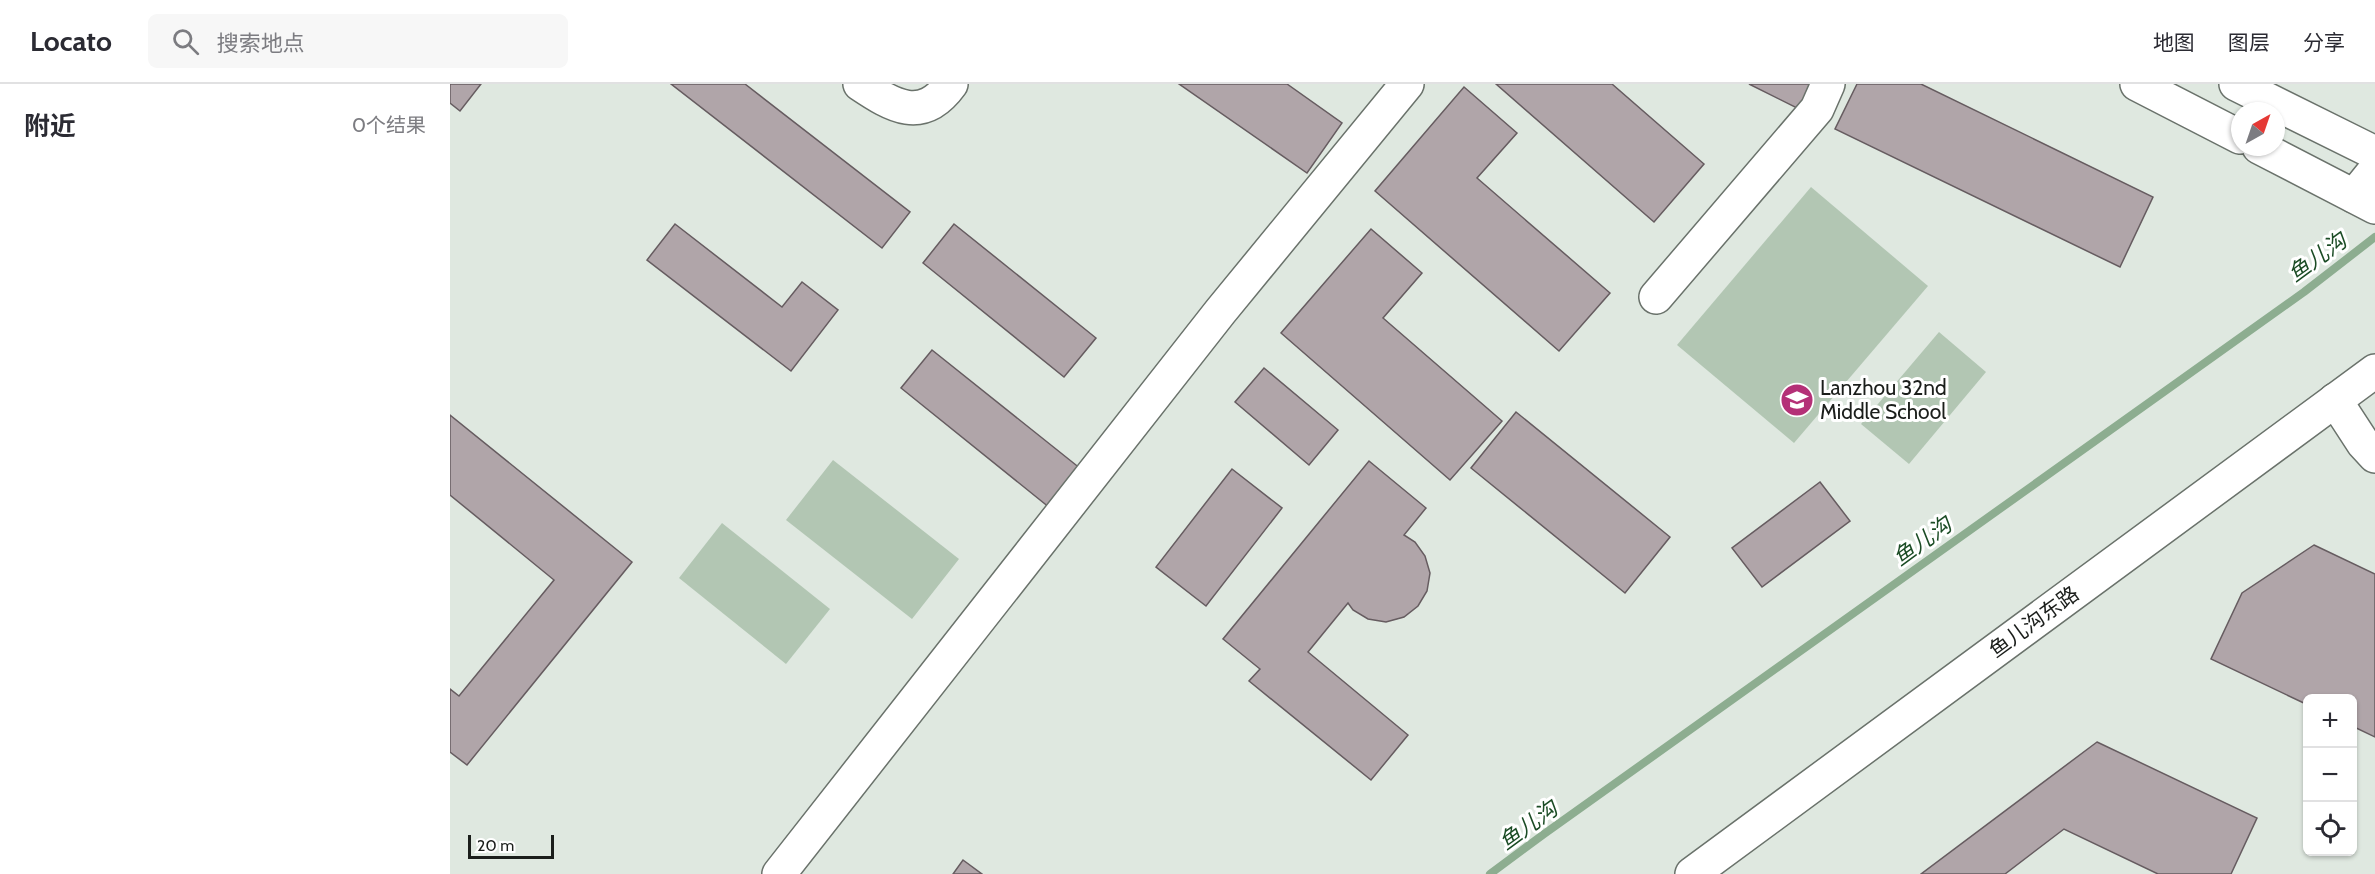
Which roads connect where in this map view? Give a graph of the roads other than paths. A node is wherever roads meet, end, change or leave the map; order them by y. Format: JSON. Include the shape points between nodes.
{"nodes":[{"id":1,"x":860,"y":84,"type":"edge"},
{"id":2,"x":951,"y":84,"type":"edge"},
{"id":3,"x":1407,"y":84,"type":"edge"},
{"id":4,"x":1828,"y":84,"type":"edge"},
{"id":5,"x":2137,"y":84,"type":"edge"},
{"id":6,"x":2236,"y":84,"type":"edge"},
{"id":7,"x":2231,"y":132,"type":"edge"},
{"id":8,"x":2375,"y":153,"type":"edge"},
{"id":9,"x":2276,"y":156,"type":"edge"},
{"id":10,"x":2375,"y":170,"type":"edge"},
{"id":11,"x":2364,"y":201,"type":"edge"},
{"id":12,"x":1656,"y":297,"type":"dead end"},
{"id":13,"x":2375,"y":370,"type":"edge"},
{"id":14,"x":2335,"y":400,"type":"junction"},
{"id":15,"x":2375,"y":456,"type":"edge"},
{"id":16,"x":779,"y":874,"type":"edge"},
{"id":17,"x":1692,"y":874,"type":"edge"}],
"edges":[{"from":1,"to":2,"type":"street","via":[[883,100],[912,108],[940,99]]},
{"from":3,"to":16,"type":"street","via":[[1220,312]]},
{"from":4,"to":12,"type":"street","via":[[1817,109]]},
{"from":5,"to":7,"type":"street"},
{"from":6,"to":8,"type":"street"},
{"from":9,"to":11,"type":"street"},
{"from":10,"to":11,"type":"street"},
{"from":13,"to":14,"type":"street","name":"鱼儿沟东路"},
{"from":14,"to":15,"type":"street"},
{"from":14,"to":17,"type":"street","name":"鱼儿沟东路"}]}
